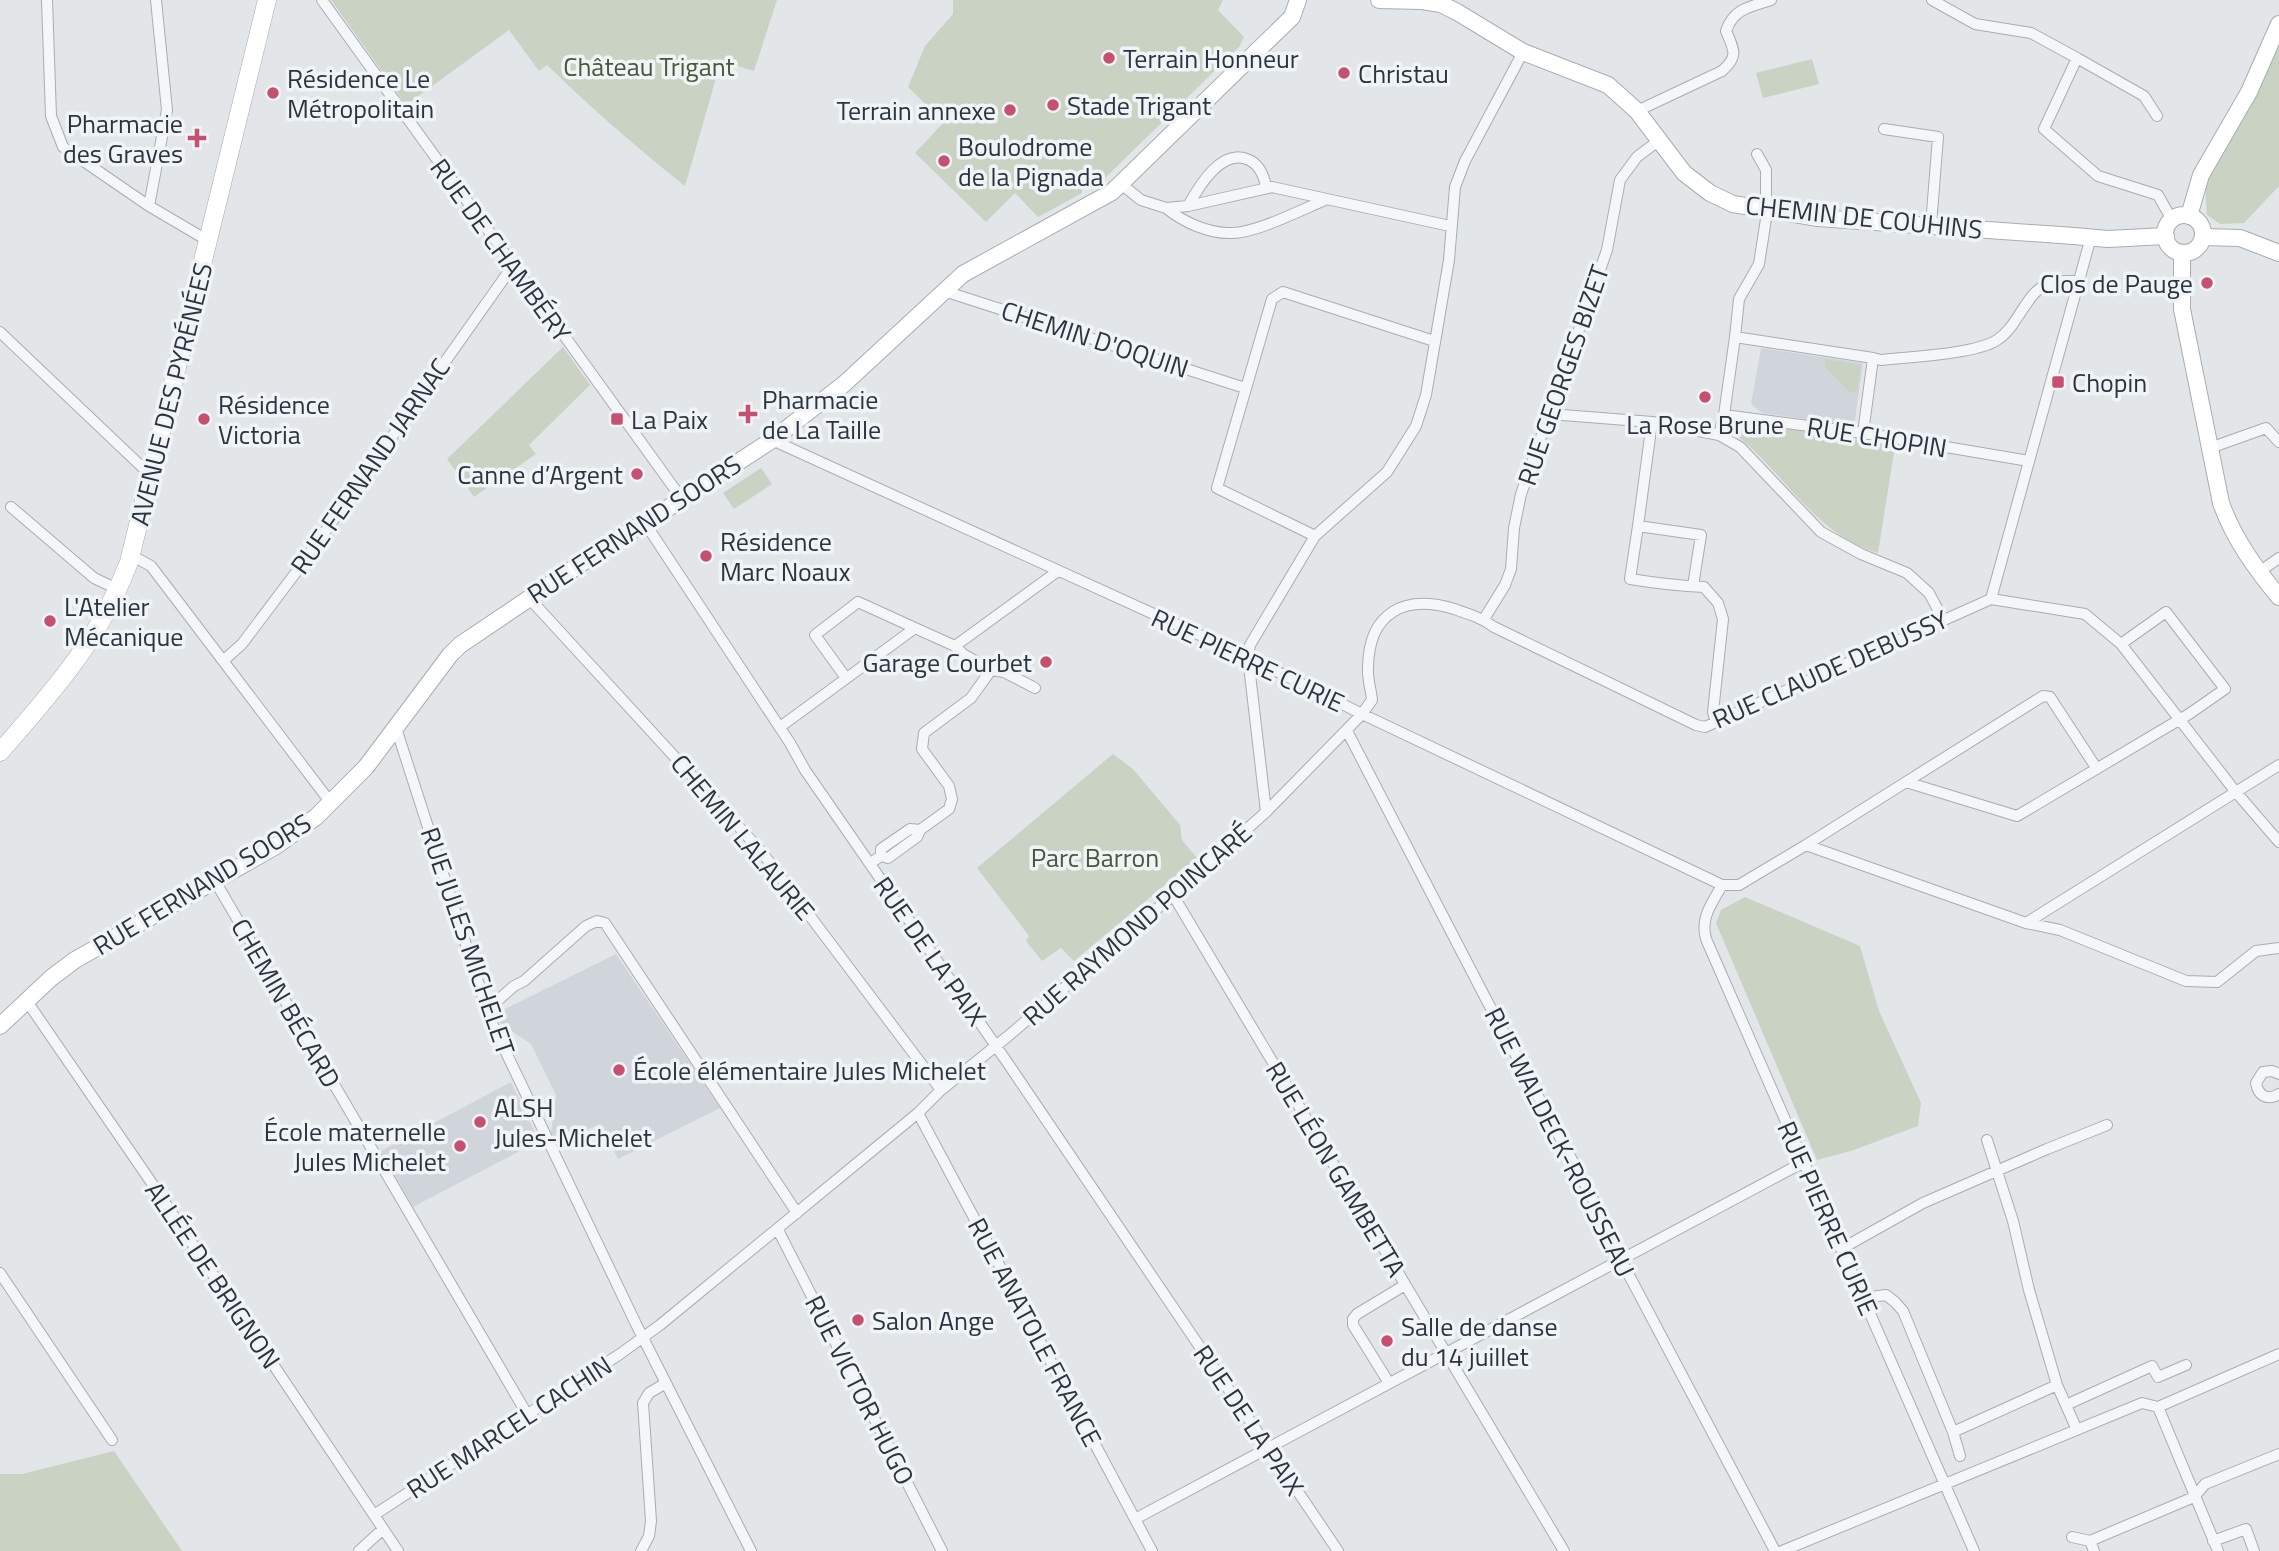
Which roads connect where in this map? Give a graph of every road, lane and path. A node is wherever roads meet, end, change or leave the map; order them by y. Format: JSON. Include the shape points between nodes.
{"nodes":[{"id":1,"x":47,"y":0,"type":"edge"},
{"id":2,"x":156,"y":0,"type":"edge"},
{"id":3,"x":267,"y":0,"type":"edge"},
{"id":4,"x":322,"y":0,"type":"edge"},
{"id":5,"x":1298,"y":0,"type":"edge"},
{"id":6,"x":1379,"y":0,"type":"edge"},
{"id":7,"x":1771,"y":0,"type":"edge"},
{"id":8,"x":1932,"y":0,"type":"edge"},
{"id":9,"x":1460,"y":6,"type":"edge"},
{"id":10,"x":2279,"y":24,"type":"edge"},
{"id":11,"x":1523,"y":52,"type":"junction"},
{"id":12,"x":2077,"y":58,"type":"junction"},
{"id":13,"x":1637,"y":111,"type":"junction"},
{"id":14,"x":2157,"y":117,"type":"dead end"},
{"id":15,"x":1884,"y":129,"type":"dead end"},
{"id":16,"x":1658,"y":141,"type":"junction"},
{"id":17,"x":1758,"y":154,"type":"dead end"},
{"id":18,"x":1122,"y":184,"type":"junction"},
{"id":19,"x":1266,"y":187,"type":"junction"},
{"id":20,"x":1325,"y":200,"type":"junction"},
{"id":21,"x":149,"y":206,"type":"junction"},
{"id":22,"x":1188,"y":206,"type":"junction"},
{"id":23,"x":1166,"y":208,"type":"junction"},
{"id":24,"x":1765,"y":211,"type":"junction"},
{"id":25,"x":2189,"y":216,"type":"junction"},
{"id":26,"x":2172,"y":220,"type":"junction"},
{"id":27,"x":1931,"y":225,"type":"junction"},
{"id":28,"x":1450,"y":226,"type":"junction"},
{"id":29,"x":2166,"y":236,"type":"junction"},
{"id":30,"x":2091,"y":237,"type":"junction"},
{"id":31,"x":2203,"y":237,"type":"junction"},
{"id":32,"x":209,"y":238,"type":"junction"},
{"id":33,"x":2182,"y":253,"type":"junction"},
{"id":34,"x":2279,"y":253,"type":"edge"},
{"id":35,"x":514,"y":268,"type":"junction"},
{"id":36,"x":2079,"y":281,"type":"junction"},
{"id":37,"x":944,"y":291,"type":"junction"},
{"id":38,"x":0,"y":332,"type":"edge"},
{"id":39,"x":1735,"y":337,"type":"junction"},
{"id":40,"x":1434,"y":341,"type":"junction"},
{"id":41,"x":1873,"y":358,"type":"junction"},
{"id":42,"x":1245,"y":388,"type":"junction"},
{"id":43,"x":1550,"y":414,"type":"junction"},
{"id":44,"x":1724,"y":415,"type":"junction"},
{"id":45,"x":1652,"y":422,"type":"junction"},
{"id":46,"x":1863,"y":433,"type":"junction"},
{"id":47,"x":1719,"y":435,"type":"junction"},
{"id":48,"x":772,"y":440,"type":"junction"},
{"id":49,"x":2279,"y":442,"type":"edge"},
{"id":50,"x":2210,"y":448,"type":"junction"},
{"id":51,"x":2029,"y":461,"type":"junction"},
{"id":52,"x":152,"y":471,"type":"junction"},
{"id":53,"x":682,"y":499,"type":"junction"},
{"id":54,"x":11,"y":507,"type":"dead end"},
{"id":55,"x":645,"y":523,"type":"junction"},
{"id":56,"x":1638,"y":526,"type":"junction"},
{"id":57,"x":1315,"y":536,"type":"junction"},
{"id":58,"x":131,"y":555,"type":"junction"},
{"id":59,"x":2279,"y":558,"type":"edge"},
{"id":60,"x":1058,"y":571,"type":"junction"},
{"id":61,"x":2259,"y":572,"type":"junction"},
{"id":62,"x":1693,"y":586,"type":"junction"},
{"id":63,"x":117,"y":589,"type":"junction"},
{"id":64,"x":2279,"y":597,"type":"edge"},
{"id":65,"x":529,"y":598,"type":"junction"},
{"id":66,"x":1990,"y":598,"type":"junction"},
{"id":67,"x":1484,"y":619,"type":"junction"},
{"id":68,"x":1943,"y":619,"type":"junction"},
{"id":69,"x":915,"y":628,"type":"junction"},
{"id":70,"x":2122,"y":643,"type":"junction"},
{"id":71,"x":955,"y":646,"type":"junction"},
{"id":72,"x":1248,"y":657,"type":"junction"},
{"id":73,"x":223,"y":661,"type":"junction"},
{"id":74,"x":990,"y":670,"type":"junction"},
{"id":75,"x":846,"y":678,"type":"junction"},
{"id":76,"x":1035,"y":688,"type":"dead end"},
{"id":77,"x":1362,"y":714,"type":"junction"},
{"id":78,"x":2179,"y":719,"type":"junction"},
{"id":79,"x":1716,"y":722,"type":"junction"},
{"id":80,"x":780,"y":727,"type":"junction"},
{"id":81,"x":396,"y":729,"type":"junction"},
{"id":82,"x":1347,"y":732,"type":"junction"},
{"id":83,"x":0,"y":752,"type":"edge"},
{"id":84,"x":2279,"y":765,"type":"edge"},
{"id":85,"x":2096,"y":769,"type":"junction"},
{"id":86,"x":1906,"y":782,"type":"junction"},
{"id":87,"x":2235,"y":792,"type":"junction"},
{"id":88,"x":331,"y":803,"type":"junction"},
{"id":89,"x":1266,"y":812,"type":"junction"},
{"id":90,"x":2279,"y":842,"type":"edge"},
{"id":91,"x":1806,"y":845,"type":"junction"},
{"id":92,"x":870,"y":863,"type":"junction"},
{"id":93,"x":215,"y":881,"type":"junction"},
{"id":94,"x":1722,"y":885,"type":"junction"},
{"id":95,"x":1173,"y":895,"type":"junction"},
{"id":96,"x":2026,"y":923,"type":"junction"},
{"id":97,"x":2279,"y":947,"type":"edge"},
{"id":98,"x":26,"y":1000,"type":"junction"},
{"id":99,"x":486,"y":1010,"type":"junction"},
{"id":100,"x":0,"y":1026,"type":"edge"},
{"id":101,"x":995,"y":1045,"type":"junction"},
{"id":102,"x":2279,"y":1074,"type":"edge"},
{"id":103,"x":941,"y":1090,"type":"junction"},
{"id":104,"x":2277,"y":1096,"type":"edge"},
{"id":105,"x":2279,"y":1108,"type":"edge"},
{"id":106,"x":918,"y":1113,"type":"junction"},
{"id":107,"x":2108,"y":1125,"type":"dead end"},
{"id":108,"x":1987,"y":1140,"type":"dead end"},
{"id":109,"x":1804,"y":1162,"type":"junction"},
{"id":110,"x":1997,"y":1171,"type":"junction"},
{"id":111,"x":797,"y":1213,"type":"junction"},
{"id":112,"x":778,"y":1230,"type":"junction"},
{"id":113,"x":1842,"y":1249,"type":"junction"},
{"id":114,"x":1621,"y":1260,"type":"junction"},
{"id":115,"x":0,"y":1273,"type":"edge"},
{"id":116,"x":1405,"y":1285,"type":"junction"},
{"id":117,"x":1863,"y":1298,"type":"junction"},
{"id":118,"x":643,"y":1337,"type":"junction"},
{"id":119,"x":1446,"y":1352,"type":"junction"},
{"id":120,"x":2279,"y":1354,"type":"edge"},
{"id":121,"x":2186,"y":1364,"type":"dead end"},
{"id":122,"x":666,"y":1383,"type":"junction"},
{"id":123,"x":1389,"y":1383,"type":"junction"},
{"id":124,"x":2057,"y":1385,"type":"junction"},
{"id":125,"x":2066,"y":1405,"type":"junction"},
{"id":126,"x":2158,"y":1407,"type":"junction"},
{"id":127,"x":527,"y":1414,"type":"junction"},
{"id":128,"x":2077,"y":1430,"type":"junction"},
{"id":129,"x":1953,"y":1432,"type":"junction"},
{"id":130,"x":112,"y":1440,"type":"dead end"},
{"id":131,"x":1268,"y":1447,"type":"junction"},
{"id":132,"x":2279,"y":1454,"type":"edge"},
{"id":133,"x":1960,"y":1456,"type":"dead end"},
{"id":134,"x":1945,"y":1485,"type":"junction"},
{"id":135,"x":2194,"y":1497,"type":"junction"},
{"id":136,"x":374,"y":1515,"type":"junction"},
{"id":137,"x":1135,"y":1519,"type":"junction"},
{"id":138,"x":383,"y":1529,"type":"junction"},
{"id":139,"x":2072,"y":1537,"type":"dead end"},
{"id":140,"x":2092,"y":1546,"type":"edge"},
{"id":141,"x":2216,"y":1546,"type":"edge"},
{"id":142,"x":359,"y":1551,"type":"edge"},
{"id":143,"x":398,"y":1551,"type":"edge"},
{"id":144,"x":641,"y":1551,"type":"edge"},
{"id":145,"x":751,"y":1551,"type":"edge"},
{"id":146,"x":942,"y":1551,"type":"edge"},
{"id":147,"x":1152,"y":1551,"type":"edge"},
{"id":148,"x":1338,"y":1551,"type":"edge"},
{"id":149,"x":1564,"y":1551,"type":"edge"},
{"id":150,"x":1774,"y":1551,"type":"edge"},
{"id":151,"x":1782,"y":1551,"type":"edge"},
{"id":152,"x":1974,"y":1551,"type":"edge"},
{"id":153,"x":2254,"y":1551,"type":"edge"}],
"edges":[{"from":1,"to":21,"type":"street","via":[[51,116],[63,147]]},
{"from":2,"to":21,"type":"street","via":[[167,110]]},
{"from":3,"to":32,"type":"main road","name":"AVENUE DES PYRÉNÉES"},
{"from":4,"to":35,"type":"street","name":"RUE DE CHAMBÉRY"},
{"from":5,"to":18,"type":"street","name":"RUE FERNAND SOORS","via":[[1292,17]]},
{"from":6,"to":9,"type":"street","name":"CHEMIN DE COUHINS"},
{"from":7,"to":13,"type":"street","via":[[1740,11],[1730,20],[1726,31],[1734,52],[1732,63]]},
{"from":8,"to":12,"type":"street","via":[[1975,23],[2031,33]]},
{"from":9,"to":11,"type":"street","name":"CHEMIN DE COUHINS"},
{"from":10,"to":25,"type":"street","via":[[2249,92],[2201,175]]},
{"from":11,"to":13,"type":"street","name":"CHEMIN DE COUHINS","via":[[1602,82]]},
{"from":11,"to":28,"type":"street","via":[[1459,177]]},
{"from":12,"to":14,"type":"street","via":[[2144,96]]},
{"from":12,"to":26,"type":"street","via":[[2044,129],[2098,176],[2158,195]]},
{"from":13,"to":16,"type":"street","name":"CHEMIN DE COUHINS"},
{"from":15,"to":27,"type":"street","via":[[1938,137]]},
{"from":16,"to":24,"type":"street","name":"CHEMIN DE COUHINS","via":[[1684,173],[1710,193]]},
{"from":16,"to":43,"type":"street","name":"RUE GEORGES BIZET","via":[[1637,157],[1620,180],[1607,250]]},
{"from":17,"to":24,"type":"street","via":[[1766,170]]},
{"from":18,"to":23,"type":"street","via":[[1141,200]]},
{"from":18,"to":37,"type":"street","name":"RUE FERNAND SOORS","via":[[1093,205],[969,270]]},
{"from":19,"to":20,"type":"street"},
{"from":19,"to":22,"type":"street"},
{"from":19,"to":22,"type":"street","via":[[1255,163],[1233,157],[1219,164]]},
{"from":20,"to":23,"type":"street","via":[[1233,234],[1195,225]]},
{"from":20,"to":28,"type":"street"},
{"from":21,"to":32,"type":"street"},
{"from":22,"to":23,"type":"street"},
{"from":24,"to":27,"type":"street","name":"CHEMIN DE COUHINS"},
{"from":24,"to":39,"type":"street","via":[[1759,264],[1739,299]]},
{"from":25,"to":26,"type":"street"},
{"from":25,"to":31,"type":"street","via":[[2199,223]]},
{"from":26,"to":29,"type":"street"},
{"from":27,"to":30,"type":"street","name":"CHEMIN DE COUHINS"},
{"from":28,"to":40,"type":"street","via":[[1449,260]]},
{"from":29,"to":30,"type":"street","name":"CHEMIN DE COUHINS"},
{"from":29,"to":33,"type":"street","via":[[2171,247]]},
{"from":30,"to":36,"type":"street"},
{"from":31,"to":33,"type":"street","via":[[2195,250]]},
{"from":31,"to":34,"type":"street","via":[[2240,238]]},
{"from":32,"to":52,"type":"main road","name":"AVENUE DES PYRÉNÉES"},
{"from":33,"to":50,"type":"street","via":[[2182,309]]},
{"from":35,"to":53,"type":"street","name":"RUE DE CHAMBÉRY"},
{"from":35,"to":73,"type":"street","name":"RUE FERNAND JARNAC","via":[[300,567],[242,644]]},
{"from":36,"to":41,"type":"street","via":[[2046,284],[2011,329],[1978,348]]},
{"from":36,"to":51,"type":"street"},
{"from":37,"to":42,"type":"street","name":"CHEMIN D'OQUIN"},
{"from":37,"to":48,"type":"street","name":"RUE FERNAND SOORS","via":[[855,375]]},
{"from":38,"to":52,"type":"street","via":[[142,467]]},
{"from":39,"to":41,"type":"street"},
{"from":39,"to":44,"type":"street"},
{"from":40,"to":42,"type":"street","via":[[1283,292],[1272,299]]},
{"from":40,"to":57,"type":"street","via":[[1426,396],[1403,449],[1387,472]]},
{"from":41,"to":46,"type":"street"},
{"from":42,"to":57,"type":"street","via":[[1217,488]]},
{"from":43,"to":45,"type":"street"},
{"from":43,"to":67,"type":"street","name":"RUE GEORGES BIZET","via":[[1521,494],[1509,578]]},
{"from":44,"to":46,"type":"street","name":"RUE CHOPIN"},
{"from":44,"to":47,"type":"street"},
{"from":45,"to":47,"type":"street"},
{"from":45,"to":56,"type":"street"},
{"from":46,"to":51,"type":"street","name":"RUE CHOPIN"},
{"from":47,"to":68,"type":"street","via":[[1740,447],[1821,532],[1907,572],[1929,593]]},
{"from":48,"to":53,"type":"street","name":"RUE FERNAND SOORS"},
{"from":48,"to":60,"type":"street","name":"RUE PIERRE CURIE"},
{"from":49,"to":50,"type":"street","via":[[2266,428]]},
{"from":50,"to":61,"type":"street","via":[[2225,514]]},
{"from":51,"to":66,"type":"street"},
{"from":52,"to":58,"type":"main road","name":"AVENUE DES PYRÉNÉES"},
{"from":53,"to":55,"type":"street","name":"RUE FERNAND SOORS"},
{"from":54,"to":63,"type":"street","via":[[94,578]]},
{"from":55,"to":65,"type":"street","name":"RUE FERNAND SOORS"},
{"from":55,"to":80,"type":"street","name":"RUE DE LA PAIX"},
{"from":56,"to":62,"type":"street","via":[[1701,535]]},
{"from":56,"to":62,"type":"street","via":[[1630,579]]},
{"from":57,"to":72,"type":"street","via":[[1250,645]]},
{"from":58,"to":63,"type":"main road","name":"AVENUE DES PYRÉNÉES"},
{"from":58,"to":73,"type":"street","via":[[151,566]]},
{"from":59,"to":61,"type":"street"},
{"from":60,"to":71,"type":"street"},
{"from":60,"to":72,"type":"street","name":"RUE PIERRE CURIE"},
{"from":61,"to":64,"type":"street"},
{"from":62,"to":79,"type":"street","via":[[1704,587],[1718,603],[1723,619],[1713,712]]},
{"from":63,"to":83,"type":"main road","name":"AVENUE DES PYRÉNÉES","via":[[70,671]]},
{"from":65,"to":81,"type":"street","name":"RUE FERNAND SOORS","via":[[454,650]]},
{"from":65,"to":103,"type":"street","name":"CHEMIN LALAURIE","via":[[755,843]]},
{"from":66,"to":68,"type":"street","name":"RUE CLAUDE DEBUSSY"},
{"from":66,"to":70,"type":"street","via":[[2085,614]]},
{"from":67,"to":77,"type":"street","name":"RUE CLAUDE DEBUSSY","via":[[1440,605],[1403,605],[1377,629],[1367,669],[1372,700]]},
{"from":67,"to":79,"type":"street","name":"RUE CLAUDE DEBUSSY","via":[[1696,725]]},
{"from":68,"to":79,"type":"street","name":"RUE CLAUDE DEBUSSY"},
{"from":69,"to":71,"type":"street"},
{"from":69,"to":75,"type":"street"},
{"from":69,"to":75,"type":"street","via":[[858,602],[815,635]]},
{"from":70,"to":78,"type":"street"},
{"from":70,"to":78,"type":"street","via":[[2166,612],[2225,689]]},
{"from":71,"to":74,"type":"street"},
{"from":72,"to":77,"type":"street","name":"RUE PIERRE CURIE"},
{"from":72,"to":89,"type":"street"},
{"from":73,"to":88,"type":"street"},
{"from":74,"to":76,"type":"street"},
{"from":74,"to":92,"type":"street","via":[[971,698],[924,733],[922,749],[949,786],[950,809],[920,830],[910,828]]},
{"from":75,"to":80,"type":"street"},
{"from":77,"to":82,"type":"street","name":"RUE RAYMOND POINCARÉ"},
{"from":77,"to":94,"type":"street","name":"RUE PIERRE CURIE"},
{"from":78,"to":85,"type":"street"},
{"from":78,"to":87,"type":"street"},
{"from":80,"to":92,"type":"street","name":"RUE DE LA PAIX"},
{"from":81,"to":88,"type":"street","name":"RUE FERNAND SOORS"},
{"from":81,"to":99,"type":"street","name":"RUE JULES MICHELET"},
{"from":82,"to":89,"type":"street","name":"RUE RAYMOND POINCARÉ"},
{"from":82,"to":114,"type":"street","name":"RUE WALDECK-ROUSSEAU","via":[[1620,1250]]},
{"from":84,"to":87,"type":"street"},
{"from":85,"to":86,"type":"street","via":[[2017,816]]},
{"from":85,"to":86,"type":"street","via":[[2050,697],[2043,696]]},
{"from":86,"to":91,"type":"street"},
{"from":87,"to":90,"type":"street"},
{"from":87,"to":96,"type":"street"},
{"from":88,"to":93,"type":"street","name":"RUE FERNAND SOORS","via":[[284,841]]},
{"from":89,"to":95,"type":"street","name":"RUE RAYMOND POINCARÉ"},
{"from":91,"to":94,"type":"street","name":"RUE PIERRE CURIE","via":[[1739,885]]},
{"from":91,"to":96,"type":"street"},
{"from":92,"to":101,"type":"street","name":"RUE DE LA PAIX"},
{"from":93,"to":98,"type":"street","name":"RUE FERNAND SOORS","via":[[75,960]]},
{"from":93,"to":127,"type":"street","name":"CHEMIN BÉCARD"},
{"from":94,"to":109,"type":"street","name":"RUE PIERRE CURIE","via":[[1706,915],[1706,939]]},
{"from":95,"to":101,"type":"street","name":"RUE RAYMOND POINCARÉ"},
{"from":95,"to":116,"type":"street","name":"RUE LÉON GAMBETTA"},
{"from":96,"to":97,"type":"street","via":[[2060,930],[2186,981],[2217,982],[2256,951]]},
{"from":98,"to":100,"type":"street","name":"RUE FERNAND SOORS"},
{"from":98,"to":136,"type":"street","name":"ALLÉE DE BRIGNON"},
{"from":99,"to":111,"type":"street","via":[[586,926],[605,923]]},
{"from":99,"to":118,"type":"street","name":"RUE JULES MICHELET"},
{"from":101,"to":103,"type":"street","name":"RUE RAYMOND POINCARÉ"},
{"from":101,"to":131,"type":"street","name":"RUE DE LA PAIX"},
{"from":102,"to":104,"type":"street","via":[[2263,1072],[2256,1083],[2262,1095]]},
{"from":103,"to":106,"type":"street","name":"RUE RAYMOND POINCARÉ"},
{"from":104,"to":105,"type":"street"},
{"from":106,"to":111,"type":"street","name":"RUE RAYMOND POINCARÉ"},
{"from":106,"to":137,"type":"street","name":"RUE ANATOLE FRANCE"},
{"from":107,"to":110,"type":"street"},
{"from":108,"to":110,"type":"street"},
{"from":109,"to":113,"type":"street","name":"RUE PIERRE CURIE"},
{"from":109,"to":114,"type":"street"},
{"from":110,"to":113,"type":"street","via":[[1923,1203]]},
{"from":110,"to":124,"type":"street"},
{"from":111,"to":112,"type":"street","name":"RUE RAYMOND POINCARÉ"},
{"from":112,"to":118,"type":"street","name":"RUE RAYMOND POINCARÉ"},
{"from":112,"to":146,"type":"street","name":"RUE VICTOR HUGO"},
{"from":113,"to":117,"type":"street","name":"RUE PIERRE CURIE"},
{"from":114,"to":119,"type":"street"},
{"from":114,"to":150,"type":"street","name":"RUE WALDECK-ROUSSEAU"},
{"from":115,"to":130,"type":"street"},
{"from":116,"to":119,"type":"street","name":"RUE LÉON GAMBETTA"},
{"from":116,"to":123,"type":"street","via":[[1353,1319]]},
{"from":117,"to":129,"type":"street","via":[[1886,1295],[1902,1311]]},
{"from":117,"to":134,"type":"street","name":"RUE PIERRE CURIE"},
{"from":118,"to":122,"type":"street","name":"RUE JULES MICHELET"},
{"from":118,"to":127,"type":"street","name":"RUE MARCEL CACHIN"},
{"from":119,"to":123,"type":"street"},
{"from":119,"to":149,"type":"street","name":"RUE LÉON GAMBETTA"},
{"from":120,"to":126,"type":"street"},
{"from":121,"to":125,"type":"street","via":[[2158,1377],[2152,1366]]},
{"from":122,"to":144,"type":"street","via":[[649,1393],[643,1403],[651,1521]]},
{"from":122,"to":145,"type":"street","name":"RUE JULES MICHELET"},
{"from":123,"to":131,"type":"street"},
{"from":124,"to":125,"type":"street"},
{"from":124,"to":129,"type":"street"},
{"from":125,"to":128,"type":"street"},
{"from":126,"to":128,"type":"street","via":[[2142,1403]]},
{"from":126,"to":135,"type":"street"},
{"from":127,"to":136,"type":"street","name":"RUE MARCEL CACHIN"},
{"from":128,"to":134,"type":"street"},
{"from":129,"to":133,"type":"street"},
{"from":131,"to":137,"type":"street"},
{"from":131,"to":148,"type":"street","name":"RUE DE LA PAIX"},
{"from":132,"to":135,"type":"street","via":[[2205,1484]]},
{"from":134,"to":151,"type":"street"},
{"from":134,"to":152,"type":"street","name":"RUE PIERRE CURIE"},
{"from":135,"to":140,"type":"street"},
{"from":135,"to":141,"type":"street"},
{"from":136,"to":138,"type":"street","name":"ALLÉE DE BRIGNON"},
{"from":137,"to":147,"type":"street","name":"RUE ANATOLE FRANCE"},
{"from":138,"to":142,"type":"street"},
{"from":138,"to":143,"type":"street","name":"ALLÉE DE BRIGNON"},
{"from":139,"to":140,"type":"street"},
{"from":141,"to":153,"type":"street","via":[[2246,1530]]}]}
